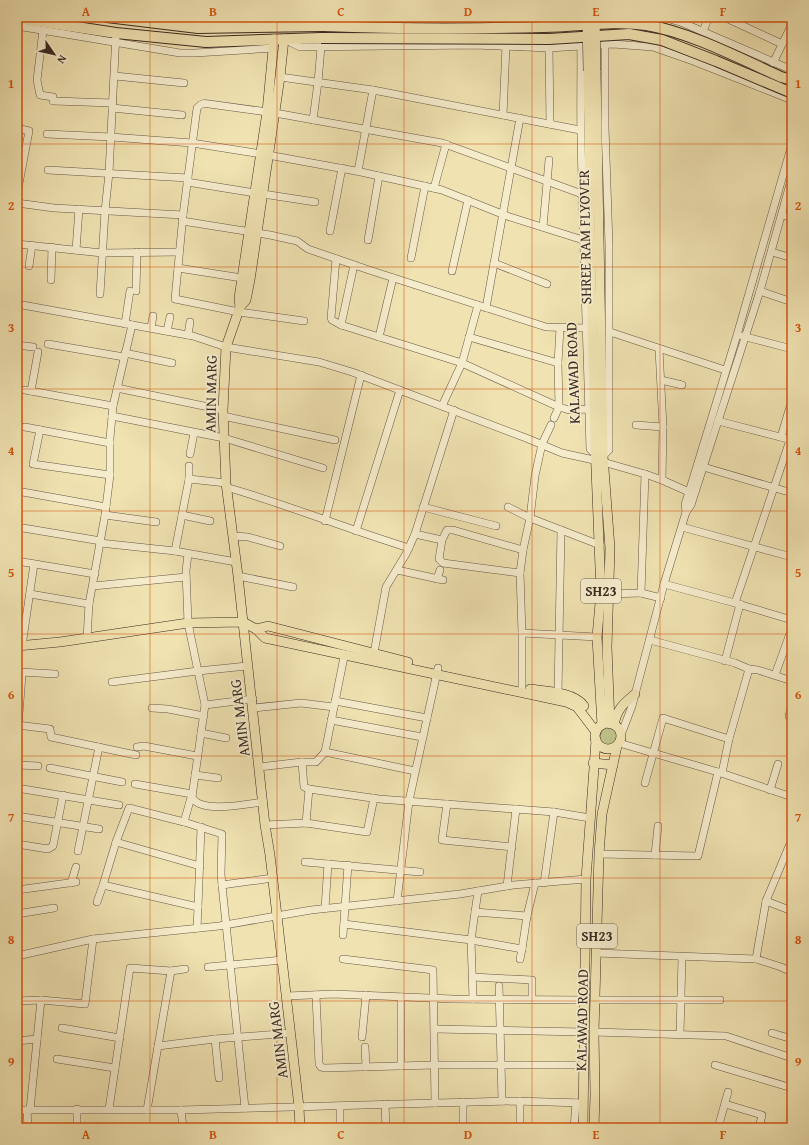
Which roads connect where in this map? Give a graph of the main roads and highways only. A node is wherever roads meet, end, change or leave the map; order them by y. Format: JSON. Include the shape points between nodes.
{"nodes":[{"id":1,"x":107,"y":17,"type":"edge"},
{"id":2,"x":587,"y":17,"type":"edge"},
{"id":3,"x":595,"y":17,"type":"edge"},
{"id":4,"x":17,"y":18,"type":"edge"},
{"id":5,"x":244,"y":21,"type":"edge"},
{"id":6,"x":277,"y":42,"type":"junction"},
{"id":7,"x":792,"y":80,"type":"edge"},
{"id":8,"x":792,"y":93,"type":"edge"},
{"id":9,"x":271,"y":113,"type":"junction"},
{"id":10,"x":254,"y":232,"type":"junction"},
{"id":11,"x":240,"y":310,"type":"junction"},
{"id":12,"x":599,"y":454,"type":"junction"},
{"id":13,"x":243,"y":622,"type":"junction"},
{"id":14,"x":256,"y":629,"type":"junction"},
{"id":15,"x":19,"y":646,"type":"edge"},
{"id":16,"x":438,"y":671,"type":"junction"},
{"id":17,"x":635,"y":694,"type":"road end"},
{"id":18,"x":603,"y":729,"type":"junction"},
{"id":19,"x":619,"y":741,"type":"junction"},
{"id":20,"x":593,"y":763,"type":"junction"},
{"id":21,"x":613,"y":765,"type":"junction"},
{"id":22,"x":300,"y":1128,"type":"edge"},
{"id":23,"x":583,"y":1128,"type":"edge"},
{"id":24,"x":594,"y":1128,"type":"edge"}],
"edges":[{"from":1,"to":5,"type":"highway","via":[[198,28]]},
{"from":2,"to":12,"type":"main road","name":"SHREE RAM FLYOVER","bridge":true,"via":[[591,275]]},
{"from":3,"to":12,"type":"main road","name":"SHREE RAM FLYOVER","bridge":true},
{"from":4,"to":6,"type":"highway","via":[[117,38]]},
{"from":5,"to":7,"type":"highway","bridge":true,"via":[[286,26],[380,28],[548,27],[602,22],[646,25],[700,41]]},
{"from":6,"to":8,"type":"highway","bridge":true,"via":[[541,39],[629,34],[662,40]]},
{"from":6,"to":9,"type":"main road","name":"AMIN MARG"},
{"from":6,"to":9,"type":"main road","name":"AMIN MARG","via":[[280,77]]},
{"from":9,"to":10,"type":"main road","name":"AMIN MARG"},
{"from":10,"to":11,"type":"main road","name":"AMIN MARG","via":[[242,278]]},
{"from":10,"to":11,"type":"main road","name":"AMIN MARG","via":[[246,300]]},
{"from":11,"to":13,"type":"main road","name":"AMIN MARG","via":[[226,347],[223,413],[226,485]]},
{"from":12,"to":18,"type":"main road","name":"KALAWAD ROAD","number":"SH23","via":[[601,592],[597,637]]},
{"from":12,"to":18,"type":"main road","name":"KALAWAD ROAD","number":"SH23","via":[[610,548]]},
{"from":13,"to":14,"type":"main road"},
{"from":13,"to":15,"type":"main road","via":[[188,623]]},
{"from":13,"to":22,"type":"main road","name":"AMIN MARG"},
{"from":14,"to":16,"type":"main road","via":[[268,626]]},
{"from":14,"to":16,"type":"main road","via":[[265,638]]},
{"from":16,"to":18,"type":"main road","via":[[566,702],[578,707]]},
{"from":16,"to":18,"type":"main road","via":[[569,695],[582,703]]},
{"from":17,"to":18,"type":"main road","via":[[622,705],[616,716]]},
{"from":18,"to":19,"type":"main road","via":[[617,727]]},
{"from":18,"to":19,"type":"main road","via":[[601,747],[609,749]]},
{"from":18,"to":20,"type":"main road","name":"KALAWAD ROAD","number":"SH23"},
{"from":19,"to":21,"type":"main road","name":"KALAWAD ROAD","number":"SH23"},
{"from":20,"to":21,"type":"main road"},
{"from":20,"to":23,"type":"main road","name":"KALAWAD ROAD","number":"SH23","via":[[586,879],[584,1065],[580,1103]]},
{"from":21,"to":24,"type":"main road","name":"KALAWAD ROAD","number":"SH23","via":[[602,814],[599,854]]}]}
